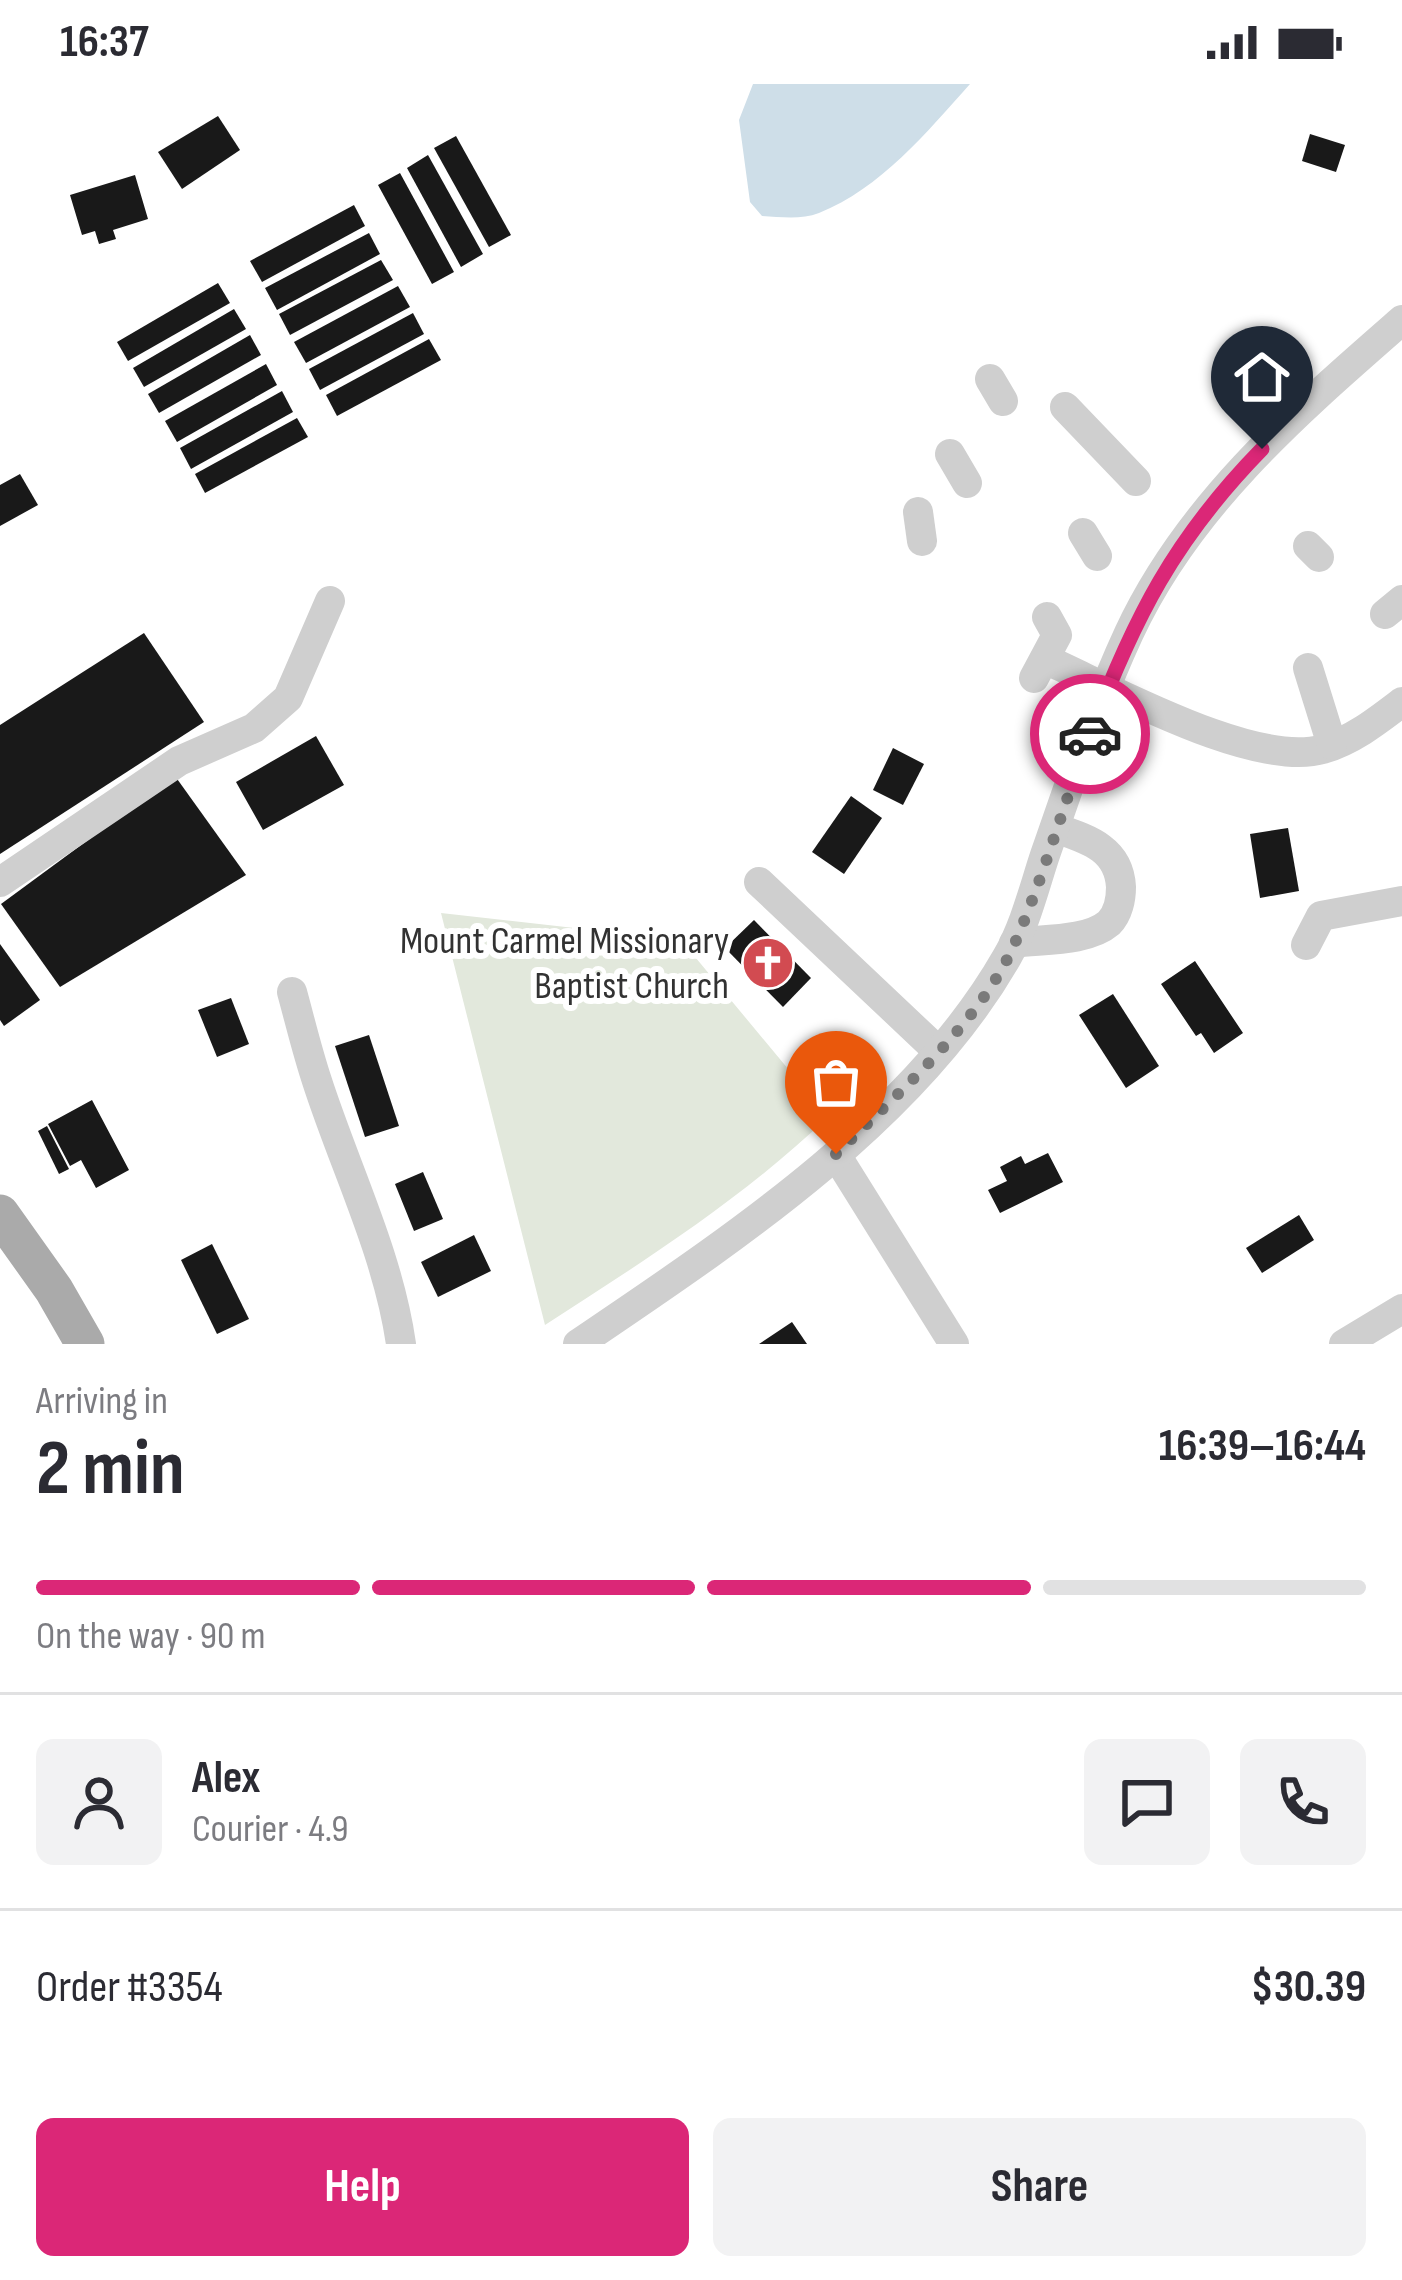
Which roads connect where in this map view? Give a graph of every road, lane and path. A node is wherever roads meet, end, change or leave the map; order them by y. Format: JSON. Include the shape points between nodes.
{"nodes":[{"id":1,"x":1402,"y":320,"type":"edge"},
{"id":2,"x":1065,"y":407,"type":"dead end"},
{"id":3,"x":950,"y":454,"type":"dead end"},
{"id":4,"x":1136,"y":481,"type":"dead end"},
{"id":5,"x":967,"y":483,"type":"dead end"},
{"id":6,"x":331,"y":601,"type":"dead end"},
{"id":7,"x":1047,"y":617,"type":"dead end"},
{"id":8,"x":1308,"y":668,"type":"dead end"},
{"id":9,"x":1107,"y":687,"type":"junction"},
{"id":10,"x":1402,"y":702,"type":"edge"},
{"id":11,"x":1332,"y":745,"type":"junction"},
{"id":12,"x":1054,"y":828,"type":"junction"},
{"id":13,"x":0,"y":882,"type":"edge"},
{"id":14,"x":759,"y":882,"type":"dead end"},
{"id":15,"x":1389,"y":910,"type":"edge"},
{"id":16,"x":1015,"y":943,"type":"junction"},
{"id":17,"x":1306,"y":945,"type":"dead end"},
{"id":18,"x":292,"y":992,"type":"dead end"},
{"id":19,"x":938,"y":1051,"type":"junction"},
{"id":20,"x":836,"y":1154,"type":"junction"},
{"id":21,"x":0,"y":1214,"type":"edge"},
{"id":22,"x":1402,"y":1309,"type":"edge"},
{"id":23,"x":85,"y":1344,"type":"edge"},
{"id":24,"x":401,"y":1344,"type":"edge"},
{"id":25,"x":578,"y":1344,"type":"edge"},
{"id":26,"x":954,"y":1344,"type":"edge"},
{"id":27,"x":1344,"y":1344,"type":"edge"}],
"edges":[{"from":1,"to":9,"type":"street","via":[[1312,398],[1188,532]]},
{"from":2,"to":4,"type":"street"},
{"from":3,"to":5,"type":"street"},
{"from":6,"to":13,"type":"street","via":[[288,698],[254,728],[179,761]]},
{"from":7,"to":9,"type":"street","via":[[1057,635],[1040,669]]},
{"from":8,"to":11,"type":"street"},
{"from":9,"to":11,"type":"street","via":[[1254,749]]},
{"from":9,"to":12,"type":"street"},
{"from":10,"to":11,"type":"street"},
{"from":12,"to":16,"type":"street"},
{"from":12,"to":16,"type":"street","via":[[1114,859],[1120,903],[1109,922],[1088,933]]},
{"from":14,"to":19,"type":"street"},
{"from":15,"to":17,"type":"street","via":[[1321,916]]},
{"from":16,"to":19,"type":"street"},
{"from":18,"to":24,"type":"street"},
{"from":19,"to":20,"type":"street"},
{"from":20,"to":25,"type":"street","via":[[763,1217]]},
{"from":20,"to":26,"type":"street"},
{"from":21,"to":23,"type":"main road"},
{"from":22,"to":27,"type":"street"}]}
